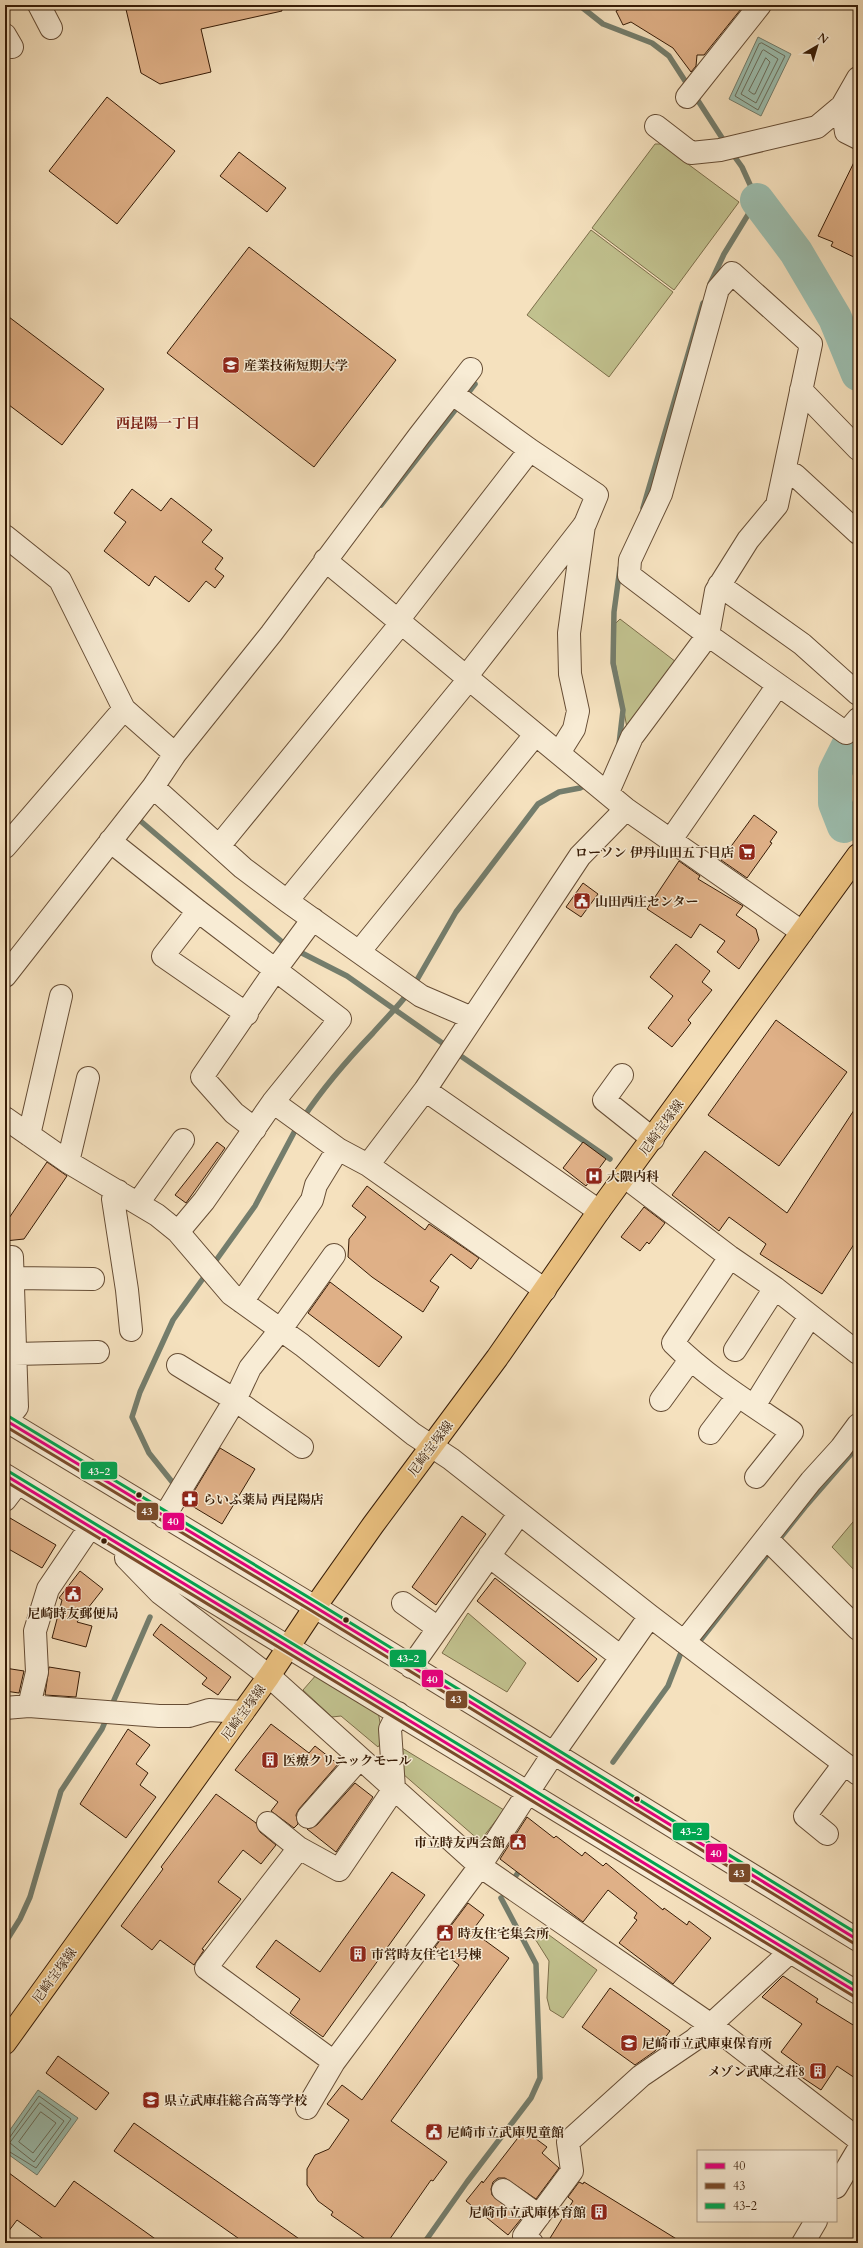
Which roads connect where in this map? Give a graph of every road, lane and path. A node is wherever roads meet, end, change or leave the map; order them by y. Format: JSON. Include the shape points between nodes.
{"nodes":[{"id":1,"x":40,"y":5,"type":"edge"},
{"id":2,"x":760,"y":5,"type":"edge"},
{"id":3,"x":52,"y":28,"type":"dead end"},
{"id":4,"x":858,"y":78,"type":"edge"},
{"id":5,"x":692,"y":91,"type":"dead end"},
{"id":6,"x":842,"y":106,"type":"junction"},
{"id":7,"x":656,"y":126,"type":"dead end"},
{"id":8,"x":858,"y":138,"type":"edge"},
{"id":9,"x":471,"y":369,"type":"dead end"},
{"id":10,"x":801,"y":390,"type":"junction"},
{"id":11,"x":453,"y":394,"type":"junction"},
{"id":12,"x":858,"y":449,"type":"edge"},
{"id":13,"x":530,"y":450,"type":"junction"},
{"id":14,"x":784,"y":473,"type":"junction"},
{"id":15,"x":585,"y":524,"type":"junction"},
{"id":16,"x":858,"y":532,"type":"edge"},
{"id":17,"x":5,"y":536,"type":"edge"},
{"id":18,"x":325,"y":560,"type":"junction"},
{"id":19,"x":719,"y":585,"type":"junction"},
{"id":20,"x":400,"y":621,"type":"junction"},
{"id":21,"x":708,"y":635,"type":"junction"},
{"id":22,"x":467,"y":678,"type":"junction"},
{"id":23,"x":778,"y":685,"type":"junction"},
{"id":24,"x":858,"y":694,"type":"edge"},
{"id":25,"x":124,"y":709,"type":"junction"},
{"id":26,"x":858,"y":719,"type":"edge"},
{"id":27,"x":535,"y":734,"type":"junction"},
{"id":28,"x":559,"y":753,"type":"junction"},
{"id":29,"x":175,"y":754,"type":"junction"},
{"id":30,"x":598,"y":784,"type":"junction"},
{"id":31,"x":153,"y":787,"type":"junction"},
{"id":32,"x":626,"y":810,"type":"junction"},
{"id":33,"x":110,"y":841,"type":"junction"},
{"id":34,"x":670,"y":841,"type":"junction"},
{"id":35,"x":219,"y":846,"type":"junction"},
{"id":36,"x":5,"y":847,"type":"edge"},
{"id":37,"x":858,"y":855,"type":"edge"},
{"id":38,"x":287,"y":901,"type":"junction"},
{"id":39,"x":198,"y":911,"type":"junction"},
{"id":40,"x":313,"y":919,"type":"junction"},
{"id":41,"x":802,"y":932,"type":"junction"},
{"id":42,"x":359,"y":952,"type":"junction"},
{"id":43,"x":276,"y":969,"type":"junction"},
{"id":44,"x":5,"y":976,"type":"edge"},
{"id":45,"x":61,"y":996,"type":"dead end"},
{"id":46,"x":247,"y":1014,"type":"junction"},
{"id":47,"x":472,"y":1018,"type":"junction"},
{"id":48,"x":622,"y":1075,"type":"dead end"},
{"id":49,"x":88,"y":1078,"type":"dead end"},
{"id":50,"x":425,"y":1090,"type":"junction"},
{"id":51,"x":273,"y":1102,"type":"junction"},
{"id":52,"x":254,"y":1129,"type":"junction"},
{"id":53,"x":14,"y":1130,"type":"edge"},
{"id":54,"x":653,"y":1139,"type":"junction"},
{"id":55,"x":183,"y":1140,"type":"dead end"},
{"id":56,"x":338,"y":1149,"type":"junction"},
{"id":57,"x":68,"y":1162,"type":"junction"},
{"id":58,"x":368,"y":1165,"type":"junction"},
{"id":59,"x":625,"y":1177,"type":"junction"},
{"id":60,"x":118,"y":1191,"type":"junction"},
{"id":61,"x":138,"y":1204,"type":"junction"},
{"id":62,"x":599,"y":1211,"type":"junction"},
{"id":63,"x":178,"y":1232,"type":"junction"},
{"id":64,"x":334,"y":1255,"type":"dead end"},
{"id":65,"x":12,"y":1257,"type":"dead end"},
{"id":66,"x":730,"y":1257,"type":"junction"},
{"id":67,"x":14,"y":1278,"type":"junction"},
{"id":68,"x":93,"y":1279,"type":"dead end"},
{"id":69,"x":775,"y":1288,"type":"junction"},
{"id":70,"x":545,"y":1290,"type":"junction"},
{"id":71,"x":242,"y":1302,"type":"junction"},
{"id":72,"x":810,"y":1316,"type":"junction"},
{"id":73,"x":131,"y":1330,"type":"dead end"},
{"id":74,"x":281,"y":1330,"type":"junction"},
{"id":75,"x":735,"y":1350,"type":"dead end"},
{"id":76,"x":98,"y":1352,"type":"dead end"},
{"id":77,"x":858,"y":1353,"type":"edge"},
{"id":78,"x":15,"y":1354,"type":"junction"},
{"id":79,"x":690,"y":1360,"type":"junction"},
{"id":80,"x":178,"y":1365,"type":"dead end"},
{"id":81,"x":235,"y":1400,"type":"junction"},
{"id":82,"x":661,"y":1400,"type":"dead end"},
{"id":83,"x":746,"y":1401,"type":"junction"},
{"id":84,"x":6,"y":1421,"type":"edge"},
{"id":85,"x":858,"y":1425,"type":"edge"},
{"id":86,"x":710,"y":1433,"type":"dead end"},
{"id":87,"x":432,"y":1445,"type":"junction"},
{"id":88,"x":302,"y":1447,"type":"dead end"},
{"id":89,"x":756,"y":1477,"type":"dead end"},
{"id":90,"x":11,"y":1479,"type":"edge"},
{"id":91,"x":5,"y":1500,"type":"edge"},
{"id":92,"x":518,"y":1514,"type":"junction"},
{"id":93,"x":164,"y":1518,"type":"junction"},
{"id":94,"x":99,"y":1533,"type":"junction"},
{"id":95,"x":766,"y":1538,"type":"junction"},
{"id":96,"x":489,"y":1556,"type":"junction"},
{"id":97,"x":403,"y":1603,"type":"dead end"},
{"id":98,"x":314,"y":1607,"type":"junction"},
{"id":99,"x":650,"y":1616,"type":"junction"},
{"id":100,"x":852,"y":1616,"type":"edge"},
{"id":101,"x":438,"y":1628,"type":"junction"},
{"id":102,"x":684,"y":1642,"type":"junction"},
{"id":103,"x":289,"y":1647,"type":"junction"},
{"id":104,"x":621,"y":1657,"type":"junction"},
{"id":105,"x":411,"y":1667,"type":"junction"},
{"id":106,"x":269,"y":1676,"type":"junction"},
{"id":107,"x":29,"y":1706,"type":"junction"},
{"id":108,"x":5,"y":1708,"type":"edge"},
{"id":109,"x":243,"y":1712,"type":"junction"},
{"id":110,"x":398,"y":1713,"type":"junction"},
{"id":111,"x":553,"y":1754,"type":"junction"},
{"id":112,"x":360,"y":1758,"type":"junction"},
{"id":113,"x":851,"y":1769,"type":"edge"},
{"id":114,"x":394,"y":1788,"type":"junction"},
{"id":115,"x":527,"y":1793,"type":"junction"},
{"id":116,"x":308,"y":1818,"type":"dead end"},
{"id":117,"x":268,"y":1824,"type":"dead end"},
{"id":118,"x":827,"y":1834,"type":"dead end"},
{"id":119,"x":299,"y":1848,"type":"junction"},
{"id":120,"x":480,"y":1866,"type":"junction"},
{"id":121,"x":858,"y":1940,"type":"edge"},
{"id":122,"x":790,"y":1952,"type":"junction"},
{"id":123,"x":858,"y":1993,"type":"edge"},
{"id":124,"x":711,"y":2025,"type":"junction"},
{"id":125,"x":5,"y":2043,"type":"edge"},
{"id":126,"x":334,"y":2062,"type":"junction"},
{"id":127,"x":307,"y":2108,"type":"dead end"},
{"id":128,"x":858,"y":2139,"type":"edge"},
{"id":129,"x":858,"y":2150,"type":"edge"},
{"id":130,"x":837,"y":2185,"type":"edge"},
{"id":131,"x":503,"y":2190,"type":"dead end"},
{"id":132,"x":539,"y":2216,"type":"junction"},
{"id":133,"x":815,"y":2222,"type":"edge"},
{"id":134,"x":532,"y":2243,"type":"edge"},
{"id":135,"x":803,"y":2243,"type":"edge"}],
"edges":[{"from":1,"to":3,"type":"street"},
{"from":2,"to":5,"type":"street"},
{"from":4,"to":6,"type":"street"},
{"from":6,"to":7,"type":"street","via":[[817,126],[720,150],[691,153]]},
{"from":6,"to":8,"type":"street","via":[[846,132]]},
{"from":9,"to":11,"type":"street"},
{"from":10,"to":12,"type":"street"},
{"from":10,"to":14,"type":"street"},
{"from":10,"to":21,"type":"street","via":[[811,344],[732,272],[718,289],[661,494],[630,560],[629,575]]},
{"from":11,"to":13,"type":"street"},
{"from":11,"to":18,"type":"street","via":[[418,436]]},
{"from":13,"to":15,"type":"street","via":[[597,495]]},
{"from":13,"to":20,"type":"street"},
{"from":14,"to":16,"type":"street","via":[[795,475]]},
{"from":14,"to":19,"type":"street","via":[[777,505],[748,540]]},
{"from":15,"to":22,"type":"street"},
{"from":15,"to":28,"type":"street","via":[[569,633],[570,674],[578,711],[574,729]]},
{"from":17,"to":25,"type":"street","via":[[60,580]]},
{"from":18,"to":20,"type":"street"},
{"from":18,"to":29,"type":"street","via":[[271,634]]},
{"from":19,"to":21,"type":"street"},
{"from":19,"to":24,"type":"street","via":[[802,644]]},
{"from":20,"to":22,"type":"street"},
{"from":20,"to":35,"type":"street"},
{"from":21,"to":23,"type":"street"},
{"from":21,"to":30,"type":"street"},
{"from":22,"to":27,"type":"street"},
{"from":22,"to":38,"type":"street"},
{"from":23,"to":26,"type":"street","via":[[846,733]]},
{"from":23,"to":34,"type":"street"},
{"from":25,"to":29,"type":"street"},
{"from":25,"to":36,"type":"street"},
{"from":27,"to":28,"type":"street"},
{"from":27,"to":42,"type":"street"},
{"from":28,"to":30,"type":"street"},
{"from":29,"to":31,"type":"street"},
{"from":30,"to":32,"type":"street"},
{"from":31,"to":33,"type":"street"},
{"from":31,"to":35,"type":"street"},
{"from":32,"to":34,"type":"street"},
{"from":32,"to":47,"type":"street","via":[[580,856]]},
{"from":33,"to":39,"type":"street"},
{"from":33,"to":44,"type":"street"},
{"from":34,"to":41,"type":"street"},
{"from":35,"to":38,"type":"street"},
{"from":37,"to":41,"type":"main road","name":"尼崎宝塚線"},
{"from":38,"to":40,"type":"street"},
{"from":39,"to":43,"type":"street"},
{"from":39,"to":46,"type":"street","via":[[163,956]]},
{"from":40,"to":42,"type":"street"},
{"from":40,"to":43,"type":"street"},
{"from":41,"to":54,"type":"main road","name":"尼崎宝塚線"},
{"from":42,"to":47,"type":"street","via":[[421,996]]},
{"from":43,"to":46,"type":"street"},
{"from":43,"to":51,"type":"street","via":[[340,1019]]},
{"from":45,"to":53,"type":"street"},
{"from":46,"to":52,"type":"street","via":[[202,1077],[234,1113]]},
{"from":47,"to":50,"type":"street"},
{"from":48,"to":54,"type":"street","via":[[604,1100]]},
{"from":49,"to":57,"type":"street"},
{"from":50,"to":58,"type":"street"},
{"from":50,"to":62,"type":"street"},
{"from":51,"to":52,"type":"street"},
{"from":51,"to":56,"type":"street"},
{"from":52,"to":63,"type":"street","via":[[204,1201]]},
{"from":53,"to":57,"type":"street"},
{"from":54,"to":59,"type":"main road","name":"尼崎宝塚線"},
{"from":55,"to":61,"type":"street"},
{"from":56,"to":58,"type":"street"},
{"from":56,"to":71,"type":"street","via":[[316,1185],[312,1200]]},
{"from":57,"to":60,"type":"street"},
{"from":58,"to":70,"type":"street"},
{"from":59,"to":62,"type":"main road","name":"尼崎宝塚線"},
{"from":59,"to":66,"type":"street"},
{"from":60,"to":61,"type":"street"},
{"from":60,"to":73,"type":"street","via":[[113,1199],[135,1290]]},
{"from":61,"to":63,"type":"street","via":[[157,1214]]},
{"from":62,"to":70,"type":"main road","name":"尼崎宝塚線"},
{"from":63,"to":71,"type":"street","via":[[231,1294]]},
{"from":64,"to":74,"type":"street"},
{"from":65,"to":67,"type":"street"},
{"from":66,"to":69,"type":"street"},
{"from":66,"to":79,"type":"street","via":[[673,1343]]},
{"from":67,"to":68,"type":"street"},
{"from":67,"to":78,"type":"street"},
{"from":69,"to":72,"type":"street"},
{"from":69,"to":75,"type":"street"},
{"from":70,"to":87,"type":"main road","name":"尼崎宝塚線"},
{"from":71,"to":74,"type":"street"},
{"from":72,"to":77,"type":"street"},
{"from":72,"to":83,"type":"street"},
{"from":74,"to":81,"type":"street","via":[[250,1368]]},
{"from":74,"to":87,"type":"street","via":[[413,1434]]},
{"from":76,"to":78,"type":"street"},
{"from":78,"to":84,"type":"street","via":[[17,1407]]},
{"from":79,"to":82,"type":"street"},
{"from":79,"to":83,"type":"street"},
{"from":80,"to":81,"type":"street"},
{"from":81,"to":88,"type":"street"},
{"from":81,"to":93,"type":"street"},
{"from":83,"to":86,"type":"street"},
{"from":83,"to":89,"type":"street","via":[[792,1432]]},
{"from":84,"to":93,"type":"street"},
{"from":85,"to":95,"type":"street"},
{"from":87,"to":92,"type":"street"},
{"from":87,"to":98,"type":"main road","name":"尼崎宝塚線"},
{"from":90,"to":91,"type":"street"},
{"from":90,"to":94,"type":"street"},
{"from":92,"to":96,"type":"street"},
{"from":92,"to":99,"type":"street"},
{"from":93,"to":98,"type":"street"},
{"from":94,"to":103,"type":"street"},
{"from":94,"to":106,"type":"street","via":[[160,1593]]},
{"from":94,"to":107,"type":"street","via":[[48,1589],[35,1631],[37,1672]]},
{"from":95,"to":100,"type":"street"},
{"from":95,"to":102,"type":"street"},
{"from":96,"to":101,"type":"street"},
{"from":96,"to":104,"type":"street"},
{"from":97,"to":101,"type":"street"},
{"from":98,"to":103,"type":"main road","name":"尼崎宝塚線"},
{"from":98,"to":105,"type":"street"},
{"from":99,"to":102,"type":"street"},
{"from":99,"to":104,"type":"street"},
{"from":101,"to":105,"type":"street"},
{"from":102,"to":113,"type":"street"},
{"from":103,"to":106,"type":"main road","name":"尼崎宝塚線"},
{"from":103,"to":110,"type":"street"},
{"from":104,"to":111,"type":"street"},
{"from":105,"to":111,"type":"street"},
{"from":106,"to":109,"type":"main road","name":"尼崎宝塚線"},
{"from":106,"to":112,"type":"street"},
{"from":107,"to":108,"type":"street"},
{"from":107,"to":109,"type":"street","via":[[108,1713],[190,1716],[210,1710]]},
{"from":109,"to":125,"type":"main road","name":"尼崎宝塚線"},
{"from":110,"to":114,"type":"street","via":[[390,1729]]},
{"from":110,"to":115,"type":"street"},
{"from":111,"to":115,"type":"street"},
{"from":111,"to":121,"type":"street"},
{"from":112,"to":114,"type":"street"},
{"from":112,"to":116,"type":"street"},
{"from":113,"to":118,"type":"street","via":[[806,1816]]},
{"from":114,"to":119,"type":"street","via":[[339,1870]]},
{"from":114,"to":120,"type":"street"},
{"from":115,"to":120,"type":"street"},
{"from":115,"to":122,"type":"street"},
{"from":117,"to":119,"type":"street"},
{"from":119,"to":126,"type":"street","via":[[206,1968]]},
{"from":120,"to":124,"type":"street"},
{"from":120,"to":126,"type":"street"},
{"from":122,"to":123,"type":"street"},
{"from":122,"to":124,"type":"street"},
{"from":124,"to":128,"type":"street"},
{"from":124,"to":132,"type":"street","via":[[694,2040],[641,2076],[568,2142],[572,2171]]},
{"from":126,"to":127,"type":"street"},
{"from":129,"to":130,"type":"street"},
{"from":131,"to":132,"type":"street"},
{"from":132,"to":134,"type":"street","via":[[524,2236]]},
{"from":133,"to":135,"type":"street"}]}
